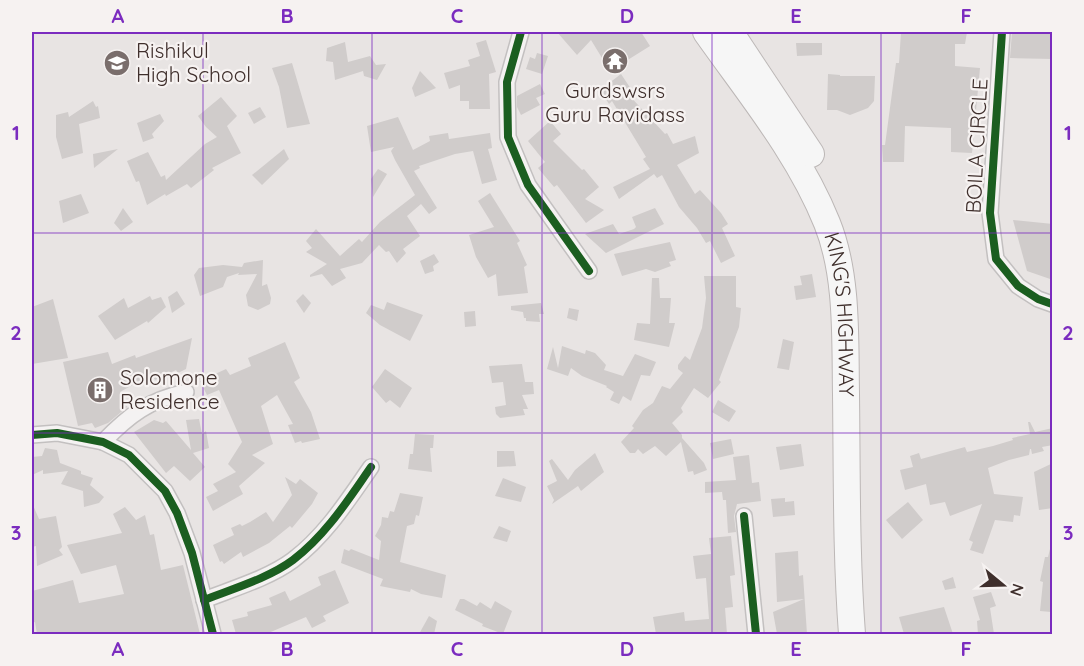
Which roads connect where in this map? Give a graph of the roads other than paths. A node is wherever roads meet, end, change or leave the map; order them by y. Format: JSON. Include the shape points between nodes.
{"nodes":[{"id":1,"x":521,"y":32,"type":"edge"},
{"id":2,"x":706,"y":32,"type":"edge"},
{"id":3,"x":730,"y":32,"type":"edge"},
{"id":4,"x":1002,"y":32,"type":"edge"},
{"id":5,"x":589,"y":271,"type":"dead end"},
{"id":6,"x":1053,"y":304,"type":"edge"},
{"id":7,"x":186,"y":392,"type":"dead end"},
{"id":8,"x":32,"y":435,"type":"edge"},
{"id":9,"x":103,"y":442,"type":"junction"},
{"id":10,"x":371,"y":467,"type":"dead end"},
{"id":11,"x":744,"y":516,"type":"dead end"},
{"id":12,"x":204,"y":600,"type":"junction"},
{"id":13,"x":213,"y":634,"type":"edge"},
{"id":14,"x":756,"y":634,"type":"edge"},
{"id":15,"x":852,"y":634,"type":"edge"},
{"id":16,"x":868,"y":634,"type":"edge"}],
"edges":[{"from":1,"to":5,"type":"street","via":[[507,82],[508,137],[528,185]]},
{"from":2,"to":15,"type":"highway","name":"KING'S HIGHWAY","via":[[800,167],[828,225],[837,255],[846,318],[848,586]]},
{"from":3,"to":16,"type":"highway","name":"KING'S HIGHWAY","via":[[816,160],[843,220],[852,251],[859,318],[862,584]]},
{"from":4,"to":6,"type":"street","name":"BOILA CIRCLE","via":[[990,213],[996,259],[1018,286]]},
{"from":7,"to":9,"type":"street","via":[[145,406]]},
{"from":8,"to":9,"type":"street","via":[[57,433]]},
{"from":9,"to":12,"type":"street","via":[[129,455],[165,491],[192,553]]},
{"from":10,"to":12,"type":"street","via":[[322,534],[292,561]]},
{"from":11,"to":14,"type":"street"},
{"from":12,"to":13,"type":"street"}]}
